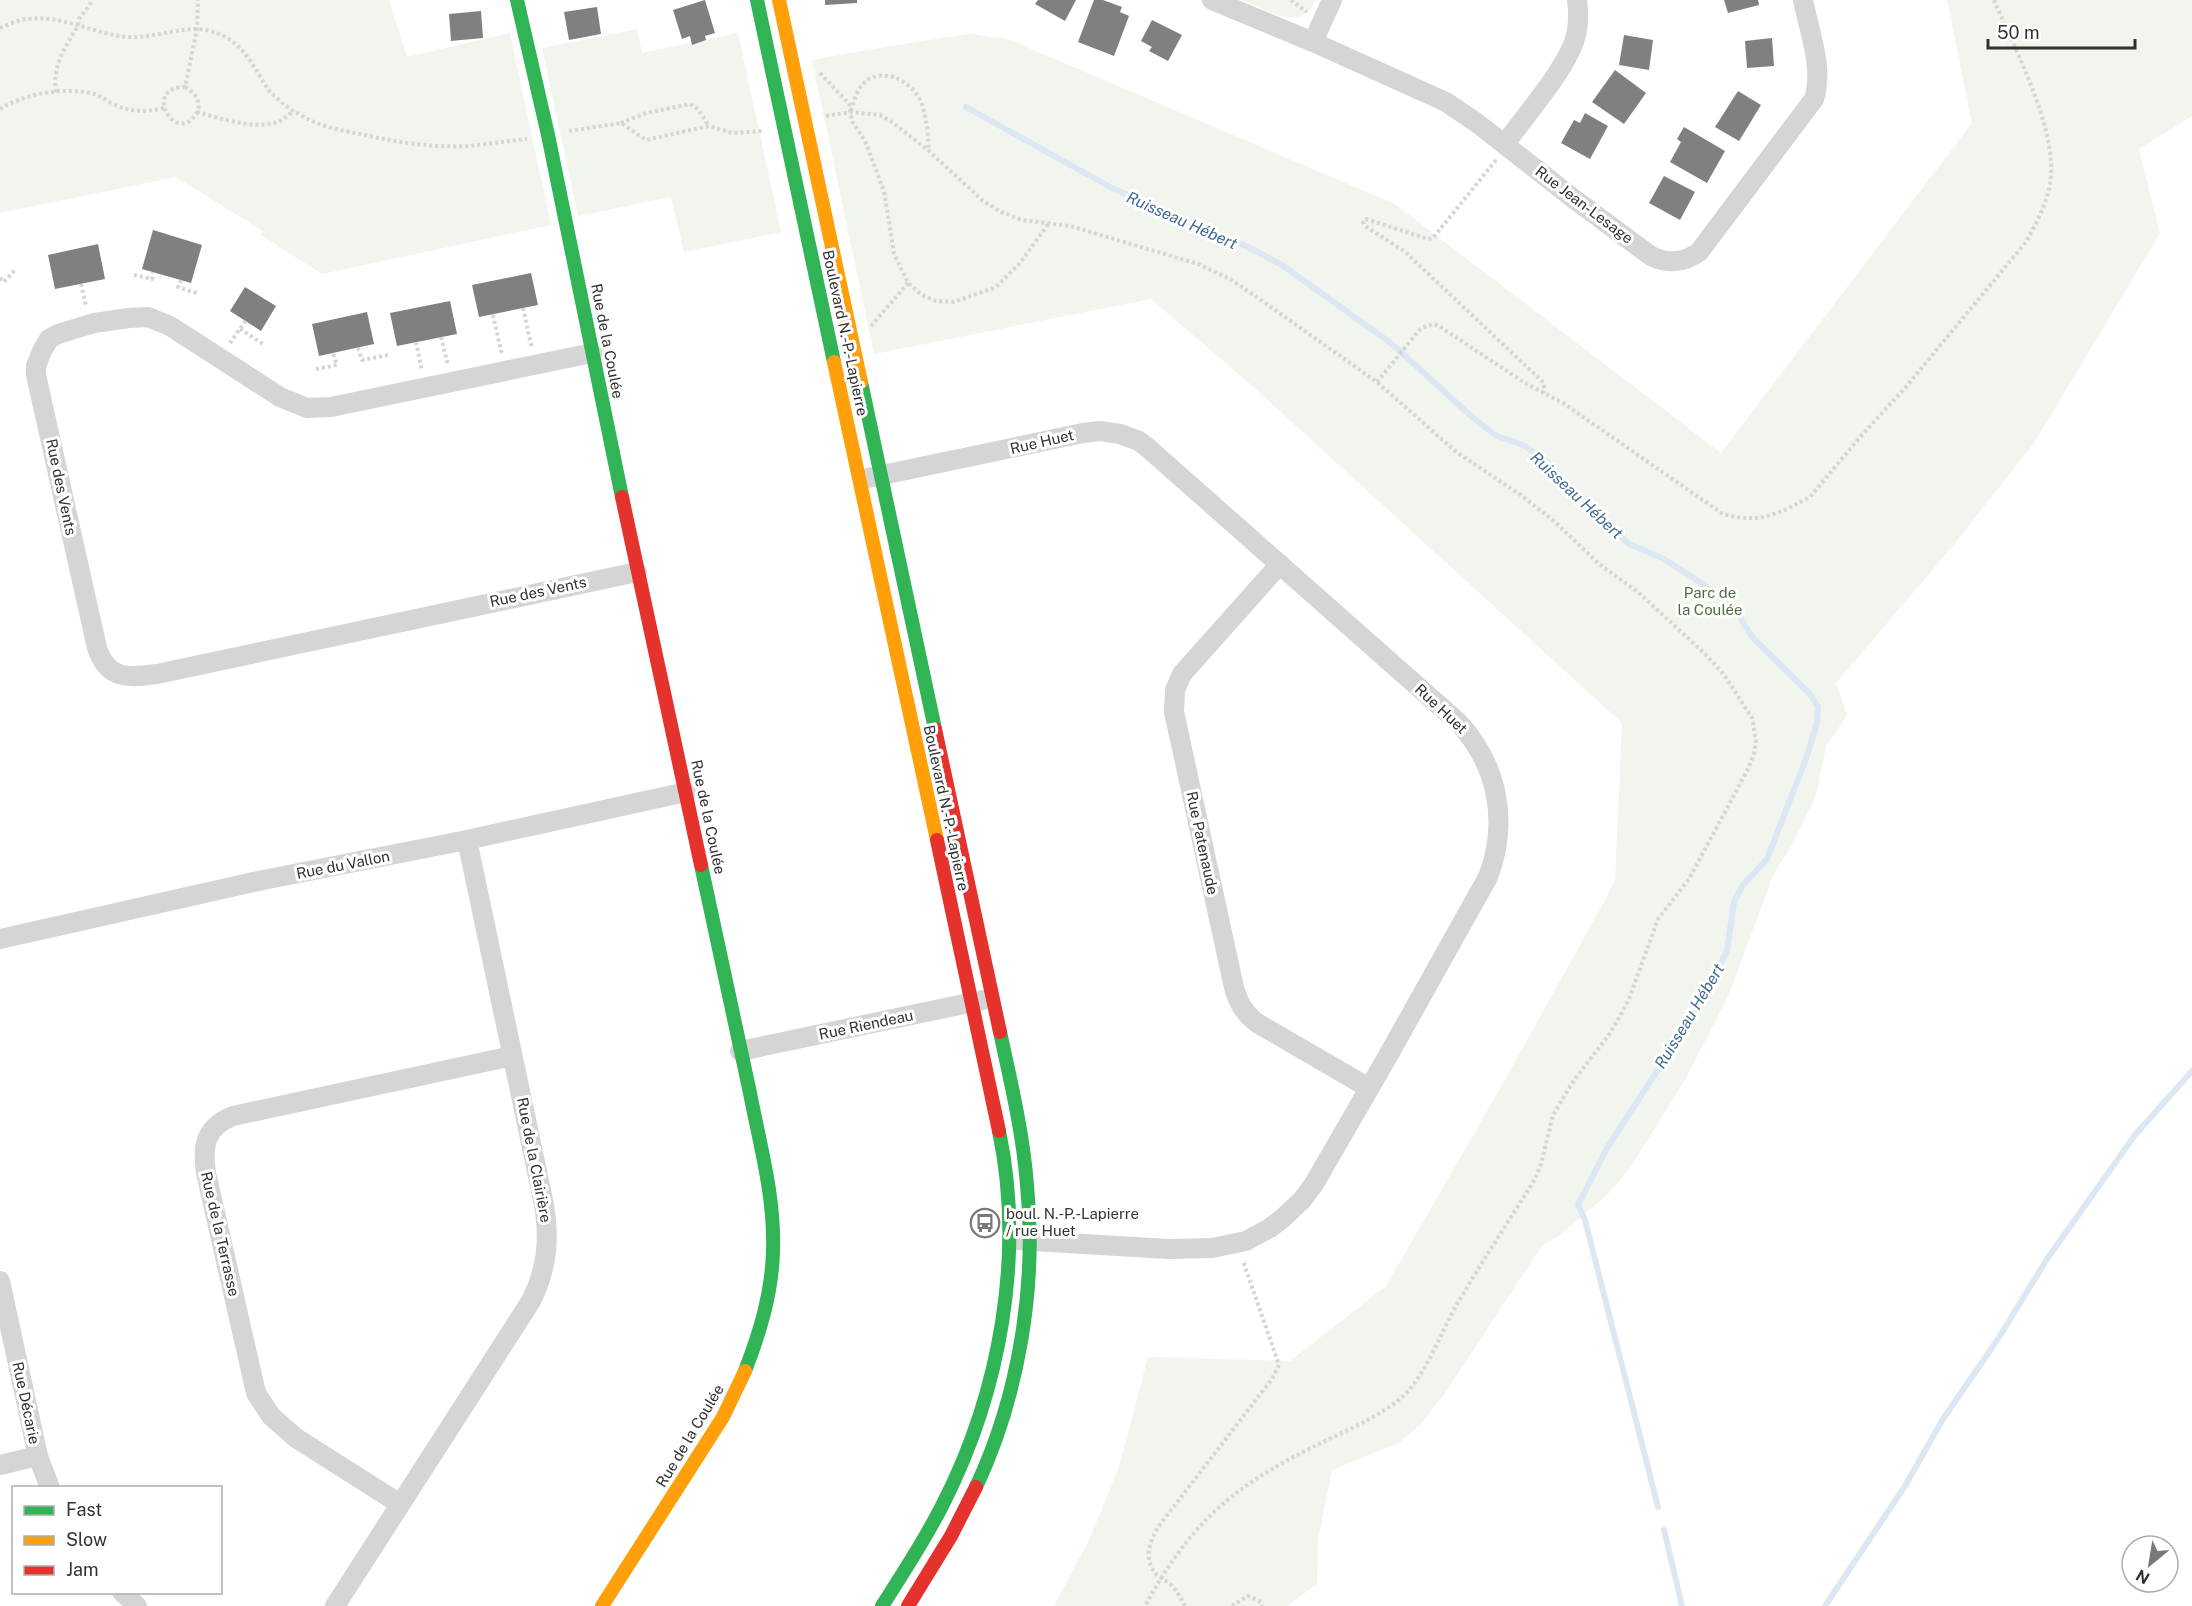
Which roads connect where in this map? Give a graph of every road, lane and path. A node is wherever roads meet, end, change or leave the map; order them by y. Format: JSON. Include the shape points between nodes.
{"nodes":[{"id":1,"x":93,"y":0,"type":"edge"},
{"id":2,"x":198,"y":0,"type":"edge"},
{"id":3,"x":517,"y":0,"type":"edge"},
{"id":4,"x":757,"y":0,"type":"edge"},
{"id":5,"x":779,"y":0,"type":"edge"},
{"id":6,"x":1212,"y":0,"type":"edge"},
{"id":7,"x":1291,"y":0,"type":"edge"},
{"id":8,"x":1332,"y":0,"type":"edge"},
{"id":9,"x":1577,"y":0,"type":"edge"},
{"id":10,"x":1803,"y":0,"type":"edge"},
{"id":11,"x":1994,"y":0,"type":"edge"},
{"id":12,"x":1308,"y":12,"type":"dead end"},
{"id":13,"x":78,"y":26,"type":"junction"},
{"id":14,"x":0,"y":28,"type":"edge"},
{"id":15,"x":197,"y":29,"type":"junction"},
{"id":16,"x":1313,"y":42,"type":"junction"},
{"id":17,"x":818,"y":71,"type":"dead end"},
{"id":18,"x":185,"y":87,"type":"junction"},
{"id":19,"x":56,"y":92,"type":"junction"},
{"id":20,"x":164,"y":108,"type":"junction"},
{"id":21,"x":0,"y":109,"type":"edge"},
{"id":22,"x":294,"y":110,"type":"junction"},
{"id":23,"x":197,"y":112,"type":"junction"},
{"id":24,"x":851,"y":112,"type":"junction"},
{"id":25,"x":821,"y":117,"type":"dead end"},
{"id":26,"x":621,"y":123,"type":"junction"},
{"id":27,"x":709,"y":126,"type":"junction"},
{"id":28,"x":763,"y":131,"type":"dead end"},
{"id":29,"x":561,"y":133,"type":"dead end"},
{"id":30,"x":535,"y":138,"type":"dead end"},
{"id":31,"x":929,"y":151,"type":"junction"},
{"id":32,"x":1501,"y":151,"type":"junction"},
{"id":33,"x":1049,"y":223,"type":"junction"},
{"id":34,"x":15,"y":270,"type":"dead end"},
{"id":35,"x":153,"y":272,"type":"dead end"},
{"id":36,"x":134,"y":275,"type":"dead end"},
{"id":37,"x":0,"y":278,"type":"edge"},
{"id":38,"x":181,"y":280,"type":"dead end"},
{"id":39,"x":908,"y":283,"type":"junction"},
{"id":40,"x":199,"y":294,"type":"dead end"},
{"id":41,"x":523,"y":308,"type":"dead end"},
{"id":42,"x":493,"y":315,"type":"dead end"},
{"id":43,"x":246,"y":320,"type":"dead end"},
{"id":44,"x":240,"y":329,"type":"junction"},
{"id":45,"x":867,"y":331,"type":"dead end"},
{"id":46,"x":441,"y":337,"type":"dead end"},
{"id":47,"x":416,"y":342,"type":"dead end"},
{"id":48,"x":263,"y":344,"type":"dead end"},
{"id":49,"x":358,"y":348,"type":"dead end"},
{"id":50,"x":333,"y":353,"type":"dead end"},
{"id":51,"x":592,"y":353,"type":"junction"},
{"id":52,"x":388,"y":355,"type":"dead end"},
{"id":53,"x":220,"y":358,"type":"junction"},
{"id":54,"x":536,"y":364,"type":"junction"},
{"id":55,"x":316,"y":369,"type":"dead end"},
{"id":56,"x":505,"y":370,"type":"junction"},
{"id":57,"x":452,"y":382,"type":"junction"},
{"id":58,"x":1377,"y":382,"type":"junction"},
{"id":59,"x":425,"y":387,"type":"junction"},
{"id":60,"x":1544,"y":393,"type":"junction"},
{"id":61,"x":881,"y":476,"type":"junction"},
{"id":62,"x":860,"y":480,"type":"junction"},
{"id":63,"x":1280,"y":564,"type":"junction"},
{"id":64,"x":637,"y":572,"type":"junction"},
{"id":65,"x":686,"y":792,"type":"junction"},
{"id":66,"x":467,"y":840,"type":"junction"},
{"id":67,"x":0,"y":939,"type":"edge"},
{"id":68,"x":992,"y":998,"type":"junction"},
{"id":69,"x":971,"y":1002,"type":"junction"},
{"id":70,"x":740,"y":1051,"type":"junction"},
{"id":71,"x":512,"y":1056,"type":"junction"},
{"id":72,"x":1369,"y":1088,"type":"junction"},
{"id":73,"x":1009,"y":1240,"type":"junction"},
{"id":74,"x":1029,"y":1241,"type":"junction"},
{"id":75,"x":1242,"y":1256,"type":"dead end"},
{"id":76,"x":0,"y":1281,"type":"edge"},
{"id":77,"x":38,"y":1456,"type":"junction"},
{"id":78,"x":0,"y":1465,"type":"edge"},
{"id":79,"x":49,"y":1486,"type":"edge"},
{"id":80,"x":400,"y":1504,"type":"junction"},
{"id":81,"x":1161,"y":1577,"type":"junction"},
{"id":82,"x":123,"y":1594,"type":"edge"},
{"id":83,"x":137,"y":1606,"type":"edge"},
{"id":84,"x":335,"y":1606,"type":"edge"},
{"id":85,"x":602,"y":1606,"type":"edge"},
{"id":86,"x":882,"y":1606,"type":"edge"},
{"id":87,"x":908,"y":1606,"type":"edge"},
{"id":88,"x":1145,"y":1606,"type":"edge"},
{"id":89,"x":1185,"y":1606,"type":"edge"},
{"id":90,"x":1232,"y":1606,"type":"edge"},
{"id":91,"x":1262,"y":1606,"type":"edge"}],
"edges":[{"from":1,"to":13,"type":"path"},
{"from":2,"to":15,"type":"path"},
{"from":3,"to":51,"type":"street","name":"Rue de la Coulée"},
{"from":4,"to":62,"type":"street","name":"Boulevard N.-P.-Lapierre"},
{"from":5,"to":61,"type":"street","name":"Boulevard N.-P.-Lapierre"},
{"from":6,"to":16,"type":"street","name":"Rue Jean-Lesage"},
{"from":7,"to":12,"type":"path"},
{"from":8,"to":16,"type":"street"},
{"from":9,"to":32,"type":"street","via":[[1579,18],[1572,48]]},
{"from":10,"to":32,"type":"street","name":"Rue Jean-Lesage","via":[[1817,68],[1814,99],[1690,258],[1665,261],[1651,256]]},
{"from":11,"to":60,"type":"path","via":[[2044,122],[2051,175],[2046,200],[2026,242],[1810,497],[1760,518],[1723,514]]},
{"from":13,"to":14,"type":"path","via":[[42,18],[23,19]]},
{"from":13,"to":15,"type":"path","via":[[131,37]]},
{"from":13,"to":19,"type":"path","via":[[56,67]]},
{"from":15,"to":18,"type":"path"},
{"from":15,"to":22,"type":"path","via":[[220,34],[233,42],[270,91]]},
{"from":16,"to":32,"type":"street","name":"Rue Jean-Lesage","via":[[1446,102],[1477,123]]},
{"from":17,"to":24,"type":"path","via":[[845,99]]},
{"from":18,"to":20,"type":"path","via":[[167,94]]},
{"from":18,"to":23,"type":"path","via":[[197,98]]},
{"from":19,"to":20,"type":"path","via":[[90,93],[139,113]]},
{"from":19,"to":21,"type":"path","via":[[20,99]]},
{"from":20,"to":23,"type":"path","via":[[166,116],[182,123]]},
{"from":22,"to":23,"type":"path","via":[[284,119],[260,124]]},
{"from":22,"to":30,"type":"path","via":[[337,129],[392,141],[466,146]]},
{"from":24,"to":25,"type":"path"},
{"from":24,"to":31,"type":"path","via":[[880,115]]},
{"from":24,"to":31,"type":"path","via":[[866,81],[878,75],[898,79],[920,101]]},
{"from":24,"to":39,"type":"path","via":[[884,191],[891,240]]},
{"from":26,"to":27,"type":"path","via":[[646,140]]},
{"from":26,"to":27,"type":"path","via":[[646,113],[690,104]]},
{"from":26,"to":29,"type":"path"},
{"from":27,"to":28,"type":"path","via":[[732,133]]},
{"from":31,"to":33,"type":"path","via":[[999,211],[1022,220]]},
{"from":32,"to":60,"type":"path","via":[[1433,238],[1428,240],[1366,219],[1363,222],[1404,250],[1446,289],[1544,383]]},
{"from":33,"to":39,"type":"path","via":[[1005,280],[988,291],[945,302],[928,299]]},
{"from":33,"to":58,"type":"path","via":[[1125,241],[1198,264],[1230,279]]},
{"from":34,"to":37,"type":"path","via":[[4,282]]},
{"from":35,"to":36,"type":"path","via":[[152,279]]},
{"from":38,"to":40,"type":"path","via":[[178,287]]},
{"from":39,"to":45,"type":"path"},
{"from":41,"to":54,"type":"path"},
{"from":42,"to":56,"type":"path"},
{"from":43,"to":44,"type":"path"},
{"from":44,"to":48,"type":"path"},
{"from":44,"to":53,"type":"path"},
{"from":46,"to":57,"type":"path"},
{"from":47,"to":59,"type":"path"},
{"from":49,"to":52,"type":"path","via":[[362,360]]},
{"from":50,"to":55,"type":"path","via":[[337,365]]},
{"from":51,"to":54,"type":"street","name":"Rue des Vents"},
{"from":51,"to":64,"type":"street","name":"Rue de la Coulée"},
{"from":53,"to":59,"type":"street","name":"Rue des Vents","via":[[280,398],[307,408],[331,407]]},
{"from":53,"to":64,"type":"street","name":"Rue des Vents","via":[[164,323],[140,317],[94,323],[58,334],[49,339],[38,359],[36,375],[92,627],[101,659],[115,672],[130,677],[157,674]]},
{"from":54,"to":56,"type":"street","name":"Rue des Vents"},
{"from":56,"to":57,"type":"street","name":"Rue des Vents"},
{"from":57,"to":59,"type":"street","name":"Rue des Vents"},
{"from":58,"to":60,"type":"path","via":[[1426,325],[1439,326]]},
{"from":58,"to":81,"type":"path","via":[[1455,451],[1554,521],[1705,654],[1725,676],[1752,718],[1754,754],[1689,879],[1658,919],[1620,1016],[1553,1115],[1535,1179],[1411,1387],[1382,1410],[1293,1457],[1228,1498],[1194,1531]]},
{"from":61,"to":62,"type":"street","name":"Rue Huet"},
{"from":61,"to":63,"type":"street","name":"Rue Huet","via":[[1083,433],[1120,434],[1148,448]]},
{"from":61,"to":68,"type":"street","name":"Boulevard N.-P.-Lapierre"},
{"from":62,"to":69,"type":"street","name":"Boulevard N.-P.-Lapierre"},
{"from":63,"to":72,"type":"street","name":"Rue Patenaude","via":[[1182,674],[1175,690],[1174,712],[1239,1004],[1257,1023]]},
{"from":63,"to":72,"type":"street","name":"Rue Huet","via":[[1466,731],[1479,748],[1498,800],[1497,850],[1488,877]]},
{"from":64,"to":65,"type":"street","name":"Rue de la Coulée"},
{"from":65,"to":66,"type":"street","name":"Rue du Vallon"},
{"from":65,"to":70,"type":"street","name":"Rue de la Coulée"},
{"from":66,"to":67,"type":"street","name":"Rue du Vallon","via":[[263,880]]},
{"from":66,"to":71,"type":"street","name":"Rue de la Clairière"},
{"from":68,"to":69,"type":"street","name":"Rue Riendeau"},
{"from":68,"to":74,"type":"street","name":"Boulevard N.-P.-Lapierre","via":[[1026,1169]]},
{"from":69,"to":70,"type":"street","name":"Rue Riendeau"},
{"from":69,"to":73,"type":"street","name":"Boulevard N.-P.-Lapierre","via":[[1000,1136]]},
{"from":70,"to":85,"type":"street","name":"Rue de la Coulée","via":[[772,1215],[771,1268],[763,1317],[747,1368],[723,1417]]},
{"from":71,"to":80,"type":"street","name":"Rue de la Clairière","via":[[548,1225],[543,1272],[522,1316]]},
{"from":71,"to":80,"type":"street","name":"Rue de la Terrasse","via":[[233,1116],[216,1126],[205,1142],[206,1173],[255,1393],[271,1416],[292,1434]]},
{"from":72,"to":74,"type":"street","name":"Rue Huet","via":[[1302,1200],[1270,1228],[1246,1241],[1191,1250]]},
{"from":73,"to":74,"type":"street","name":"Rue Huet"},
{"from":73,"to":86,"type":"street","name":"Boulevard N.-P.-Lapierre","via":[[990,1378],[966,1454],[930,1530]]},
{"from":74,"to":87,"type":"street","name":"Boulevard N.-P.-Lapierre","via":[[1027,1288],[1013,1378],[987,1460],[951,1536]]},
{"from":75,"to":81,"type":"path","via":[[1279,1365],[1153,1536],[1148,1555],[1152,1568]]},
{"from":76,"to":77,"type":"street","name":"Rue Décarie"},
{"from":77,"to":78,"type":"street"},
{"from":77,"to":79,"type":"street","name":"Rue Décarie"},
{"from":80,"to":84,"type":"street","name":"Rue de la Clairière"},
{"from":81,"to":88,"type":"path"},
{"from":81,"to":89,"type":"path","via":[[1171,1584]]},
{"from":82,"to":83,"type":"street"},
{"from":90,"to":91,"type":"path","via":[[1248,1596]]}]}
